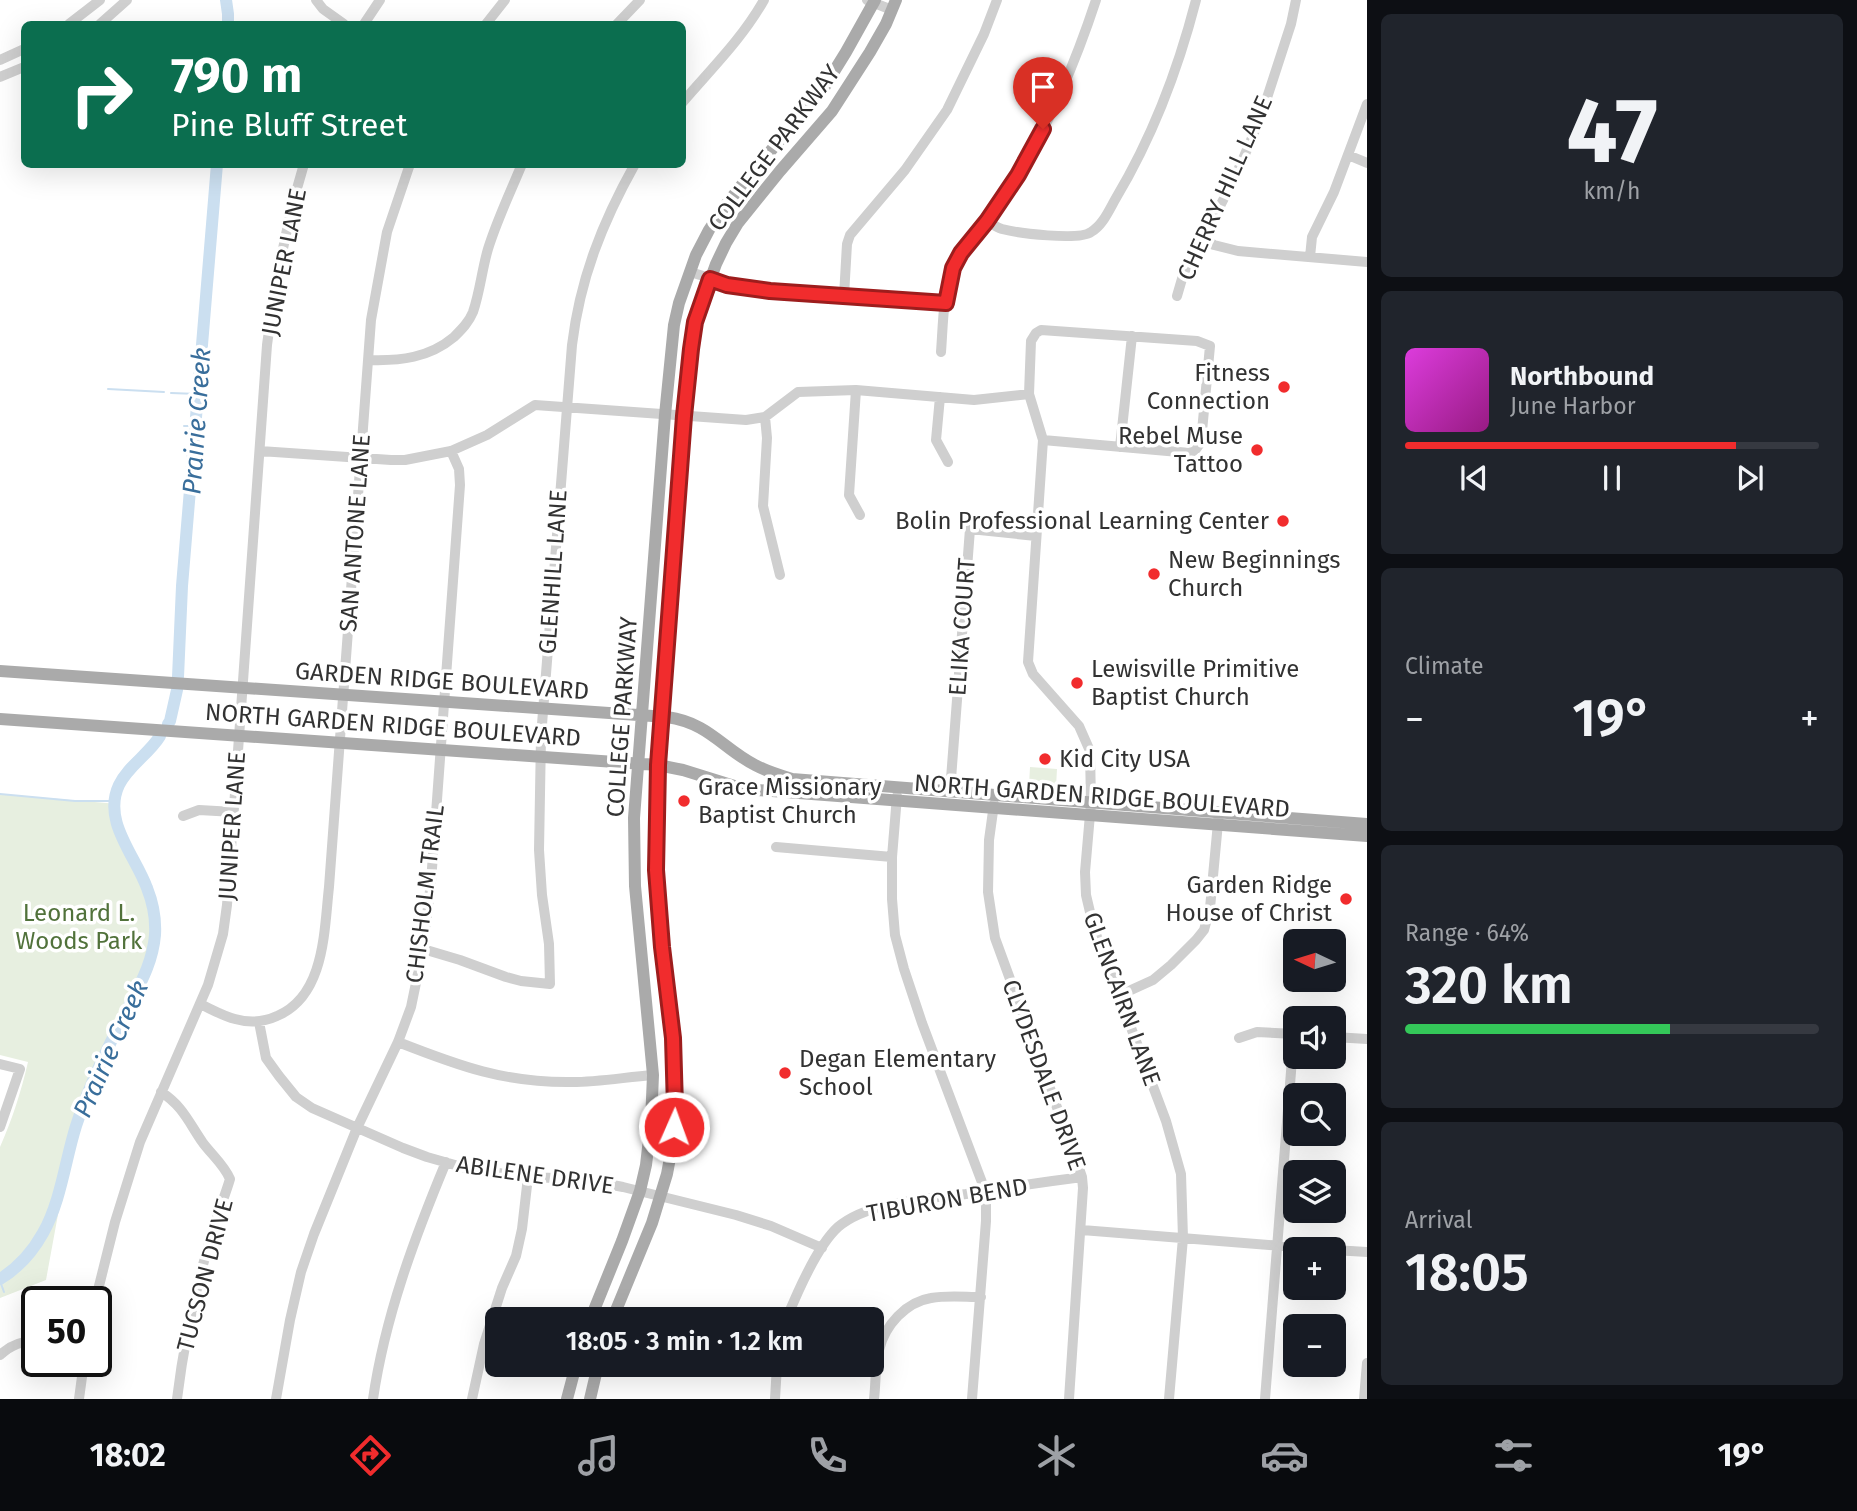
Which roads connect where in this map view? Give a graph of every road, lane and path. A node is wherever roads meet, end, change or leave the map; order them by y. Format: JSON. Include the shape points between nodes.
{"nodes":[{"id":1,"x":100,"y":0,"type":"edge"},
{"id":2,"x":316,"y":0,"type":"edge"},
{"id":3,"x":380,"y":0,"type":"edge"},
{"id":4,"x":505,"y":0,"type":"edge"},
{"id":5,"x":640,"y":0,"type":"edge"},
{"id":6,"x":764,"y":0,"type":"edge"},
{"id":7,"x":997,"y":0,"type":"edge"},
{"id":8,"x":1096,"y":0,"type":"edge"},
{"id":9,"x":1196,"y":0,"type":"edge"},
{"id":10,"x":1296,"y":0,"type":"edge"},
{"id":11,"x":872,"y":1,"type":"edge"},
{"id":12,"x":121,"y":2,"type":"edge"},
{"id":13,"x":894,"y":5,"type":"edge"},
{"id":14,"x":73,"y":21,"type":"edge"},
{"id":15,"x":103,"y":21,"type":"edge"},
{"id":16,"x":340,"y":21,"type":"edge"},
{"id":17,"x":366,"y":21,"type":"edge"},
{"id":18,"x":488,"y":21,"type":"edge"},
{"id":19,"x":620,"y":21,"type":"edge"},
{"id":20,"x":21,"y":50,"type":"edge"},
{"id":21,"x":0,"y":60,"type":"edge"},
{"id":22,"x":21,"y":68,"type":"edge"},
{"id":23,"x":0,"y":78,"type":"edge"},
{"id":24,"x":686,"y":99,"type":"edge"},
{"id":25,"x":1367,"y":104,"type":"edge"},
{"id":26,"x":1348,"y":155,"type":"junction"},
{"id":27,"x":1367,"y":163,"type":"edge"},
{"id":28,"x":303,"y":168,"type":"edge"},
{"id":29,"x":410,"y":168,"type":"edge"},
{"id":30,"x":520,"y":168,"type":"edge"},
{"id":31,"x":633,"y":168,"type":"edge"},
{"id":32,"x":987,"y":221,"type":"junction"},
{"id":33,"x":1203,"y":239,"type":"junction"},
{"id":34,"x":1310,"y":257,"type":"junction"},
{"id":35,"x":1367,"y":262,"type":"edge"},
{"id":36,"x":690,"y":272,"type":"junction"},
{"id":37,"x":710,"y":279,"type":"junction"},
{"id":38,"x":844,"y":296,"type":"junction"},
{"id":39,"x":1177,"y":296,"type":"dead end"},
{"id":40,"x":946,"y":303,"type":"junction"},
{"id":41,"x":1132,"y":336,"type":"junction"},
{"id":42,"x":941,"y":352,"type":"dead end"},
{"id":43,"x":369,"y":360,"type":"junction"},
{"id":44,"x":856,"y":390,"type":"junction"},
{"id":45,"x":1029,"y":394,"type":"junction"},
{"id":46,"x":940,"y":397,"type":"junction"},
{"id":47,"x":566,"y":407,"type":"junction"},
{"id":48,"x":665,"y":415,"type":"junction"},
{"id":49,"x":684,"y":416,"type":"junction"},
{"id":50,"x":765,"y":417,"type":"junction"},
{"id":51,"x":1043,"y":440,"type":"junction"},
{"id":52,"x":1119,"y":447,"type":"junction"},
{"id":53,"x":260,"y":451,"type":"junction"},
{"id":54,"x":451,"y":451,"type":"junction"},
{"id":55,"x":361,"y":458,"type":"junction"},
{"id":56,"x":948,"y":462,"type":"dead end"},
{"id":57,"x":860,"y":514,"type":"dead end"},
{"id":58,"x":1036,"y":536,"type":"junction"},
{"id":59,"x":780,"y":575,"type":"dead end"},
{"id":60,"x":0,"y":671,"type":"edge"},
{"id":61,"x":242,"y":688,"type":"junction"},
{"id":62,"x":343,"y":695,"type":"junction"},
{"id":63,"x":445,"y":702,"type":"junction"},
{"id":64,"x":543,"y":709,"type":"junction"},
{"id":65,"x":643,"y":716,"type":"junction"},
{"id":66,"x":662,"y":717,"type":"junction"},
{"id":67,"x":0,"y":719,"type":"edge"},
{"id":68,"x":239,"y":736,"type":"junction"},
{"id":69,"x":340,"y":743,"type":"junction"},
{"id":70,"x":440,"y":750,"type":"junction"},
{"id":71,"x":541,"y":757,"type":"junction"},
{"id":72,"x":639,"y":764,"type":"junction"},
{"id":73,"x":658,"y":765,"type":"junction"},
{"id":74,"x":898,"y":787,"type":"junction"},
{"id":75,"x":950,"y":792,"type":"junction"},
{"id":76,"x":995,"y":795,"type":"junction"},
{"id":77,"x":896,"y":801,"type":"junction"},
{"id":78,"x":994,"y":809,"type":"junction"},
{"id":79,"x":1091,"y":810,"type":"junction"},
{"id":80,"x":234,"y":812,"type":"junction"},
{"id":81,"x":1219,"y":812,"type":"junction"},
{"id":82,"x":183,"y":816,"type":"dead end"},
{"id":83,"x":1367,"y":824,"type":"edge"},
{"id":84,"x":1302,"y":825,"type":"junction"},
{"id":85,"x":1218,"y":826,"type":"junction"},
{"id":86,"x":1367,"y":836,"type":"edge"},
{"id":87,"x":776,"y":847,"type":"dead end"},
{"id":88,"x":892,"y":857,"type":"junction"},
{"id":89,"x":423,"y":949,"type":"junction"},
{"id":90,"x":1120,"y":995,"type":"junction"},
{"id":91,"x":200,"y":1004,"type":"junction"},
{"id":92,"x":258,"y":1022,"type":"junction"},
{"id":93,"x":1283,"y":1033,"type":"edge"},
{"id":94,"x":1239,"y":1038,"type":"dead end"},
{"id":95,"x":1346,"y":1038,"type":"edge"},
{"id":96,"x":1367,"y":1039,"type":"edge"},
{"id":97,"x":398,"y":1042,"type":"junction"},
{"id":98,"x":0,"y":1064,"type":"edge"},
{"id":99,"x":1291,"y":1069,"type":"edge"},
{"id":100,"x":653,"y":1075,"type":"junction"},
{"id":101,"x":161,"y":1092,"type":"junction"},
{"id":102,"x":652,"y":1106,"type":"junction"},
{"id":103,"x":675,"y":1107,"type":"junction"},
{"id":104,"x":0,"y":1127,"type":"edge"},
{"id":105,"x":357,"y":1128,"type":"junction"},
{"id":106,"x":446,"y":1163,"type":"junction"},
{"id":107,"x":528,"y":1177,"type":"junction"},
{"id":108,"x":1082,"y":1177,"type":"junction"},
{"id":109,"x":640,"y":1191,"type":"junction"},
{"id":110,"x":983,"y":1191,"type":"junction"},
{"id":111,"x":659,"y":1197,"type":"junction"},
{"id":112,"x":1082,"y":1230,"type":"junction"},
{"id":113,"x":1183,"y":1238,"type":"junction"},
{"id":114,"x":1277,"y":1245,"type":"junction"},
{"id":115,"x":1283,"y":1246,"type":"edge"},
{"id":116,"x":822,"y":1248,"type":"junction"},
{"id":117,"x":1346,"y":1251,"type":"edge"},
{"id":118,"x":1367,"y":1252,"type":"edge"},
{"id":119,"x":99,"y":1286,"type":"edge"},
{"id":120,"x":981,"y":1297,"type":"junction"},
{"id":121,"x":595,"y":1307,"type":"edge"},
{"id":122,"x":618,"y":1307,"type":"edge"},
{"id":123,"x":792,"y":1307,"type":"edge"},
{"id":124,"x":21,"y":1342,"type":"edge"},
{"id":125,"x":0,"y":1355,"type":"edge"},
{"id":126,"x":1367,"y":1363,"type":"edge"},
{"id":127,"x":82,"y":1377,"type":"edge"},
{"id":128,"x":573,"y":1377,"type":"edge"},
{"id":129,"x":595,"y":1377,"type":"edge"},
{"id":130,"x":776,"y":1377,"type":"edge"},
{"id":131,"x":79,"y":1399,"type":"edge"},
{"id":132,"x":177,"y":1399,"type":"edge"},
{"id":133,"x":276,"y":1399,"type":"edge"},
{"id":134,"x":373,"y":1399,"type":"edge"},
{"id":135,"x":472,"y":1399,"type":"edge"},
{"id":136,"x":567,"y":1399,"type":"edge"},
{"id":137,"x":590,"y":1399,"type":"edge"},
{"id":138,"x":775,"y":1399,"type":"edge"},
{"id":139,"x":874,"y":1399,"type":"edge"},
{"id":140,"x":972,"y":1399,"type":"edge"},
{"id":141,"x":1069,"y":1399,"type":"edge"},
{"id":142,"x":1168,"y":1399,"type":"edge"},
{"id":143,"x":1265,"y":1399,"type":"edge"},
{"id":144,"x":1364,"y":1399,"type":"edge"}],
"edges":[{"from":1,"to":14,"type":"street"},
{"from":2,"to":16,"type":"street"},
{"from":3,"to":17,"type":"street"},
{"from":4,"to":18,"type":"street"},
{"from":5,"to":19,"type":"street"},
{"from":6,"to":24,"type":"street","via":[[734,46]]},
{"from":7,"to":38,"type":"street","via":[[947,110],[905,170],[850,235]]},
{"from":8,"to":32,"type":"street","via":[[1056,106]]},
{"from":9,"to":32,"type":"street","via":[[1161,110],[1099,226],[1079,237],[1014,231]]},
{"from":10,"to":33,"type":"street","name":"CHERRY HILL LANE","via":[[1256,127]]},
{"from":11,"to":13,"type":"street"},
{"from":11,"to":36,"type":"main road","name":"COLLEGE PARKWAY","via":[[825,86],[725,206]]},
{"from":12,"to":15,"type":"street"},
{"from":13,"to":37,"type":"main road","name":"COLLEGE PARKWAY","via":[[826,120],[738,223]]},
{"from":20,"to":21,"type":"street"},
{"from":22,"to":23,"type":"street"},
{"from":25,"to":26,"type":"street"},
{"from":26,"to":27,"type":"street"},
{"from":26,"to":34,"type":"street","via":[[1312,237]]},
{"from":28,"to":53,"type":"street","name":"JUNIPER LANE","via":[[273,298]]},
{"from":29,"to":43,"type":"street","name":"SAN ANTONE LANE","via":[[387,232]]},
{"from":30,"to":43,"type":"street","via":[[487,252],[473,311],[462,330],[446,344],[415,358]]},
{"from":31,"to":47,"type":"street","name":"GLENHILL LANE","via":[[596,244],[582,287]]},
{"from":32,"to":40,"type":"street","via":[[953,268]]},
{"from":33,"to":34,"type":"street","via":[[1238,251]]},
{"from":33,"to":39,"type":"street","name":"CHERRY HILL LANE","via":[[1184,272]]},
{"from":34,"to":35,"type":"street"},
{"from":36,"to":37,"type":"street"},
{"from":36,"to":48,"type":"main road","name":"COLLEGE PARKWAY","via":[[674,325]]},
{"from":37,"to":38,"type":"street","via":[[740,287]]},
{"from":37,"to":49,"type":"main road","name":"COLLEGE PARKWAY","via":[[695,322]]},
{"from":38,"to":40,"type":"street"},
{"from":40,"to":42,"type":"street"},
{"from":41,"to":45,"type":"street","name":"GLENCAIRN LANE","via":[[1041,330],[1031,341]]},
{"from":41,"to":52,"type":"street"},
{"from":41,"to":52,"type":"street","via":[[1210,346],[1201,443],[1191,453]]},
{"from":43,"to":55,"type":"street","name":"SAN ANTONE LANE"},
{"from":44,"to":46,"type":"street"},
{"from":44,"to":50,"type":"street","via":[[799,393]]},
{"from":44,"to":57,"type":"street","via":[[849,495]]},
{"from":45,"to":46,"type":"street","via":[[974,400]]},
{"from":45,"to":51,"type":"street","name":"GLENCAIRN LANE"},
{"from":46,"to":56,"type":"street","via":[[936,440]]},
{"from":47,"to":48,"type":"street"},
{"from":47,"to":54,"type":"street","via":[[535,405]]},
{"from":47,"to":64,"type":"street","name":"GLENHILL LANE"},
{"from":48,"to":49,"type":"street"},
{"from":48,"to":65,"type":"main road","name":"COLLEGE PARKWAY"},
{"from":49,"to":50,"type":"street","via":[[746,421]]},
{"from":49,"to":66,"type":"main road","name":"COLLEGE PARKWAY"},
{"from":50,"to":59,"type":"street","via":[[763,506]]},
{"from":51,"to":52,"type":"street"},
{"from":51,"to":58,"type":"street","name":"GLENCAIRN LANE"},
{"from":53,"to":55,"type":"street"},
{"from":53,"to":61,"type":"street","name":"JUNIPER LANE"},
{"from":54,"to":55,"type":"street","via":[[405,460]]},
{"from":54,"to":63,"type":"street","name":"CHISHOLM TRAIL","via":[[460,485]]},
{"from":55,"to":62,"type":"street","name":"SAN ANTONE LANE"},
{"from":58,"to":75,"type":"street","name":"ELIKA COURT","via":[[970,529]]},
{"from":58,"to":79,"type":"street","name":"GLENCAIRN LANE","via":[[1028,662],[1033,674],[1079,726],[1090,751]]},
{"from":60,"to":61,"type":"main road","name":"GARDEN RIDGE BOULEVARD"},
{"from":61,"to":62,"type":"main road","name":"GARDEN RIDGE BOULEVARD"},
{"from":61,"to":68,"type":"street","name":"JUNIPER LANE"},
{"from":62,"to":63,"type":"main road","name":"GARDEN RIDGE BOULEVARD"},
{"from":62,"to":69,"type":"street","name":"SAN ANTONE LANE"},
{"from":63,"to":64,"type":"main road","name":"GARDEN RIDGE BOULEVARD"},
{"from":63,"to":70,"type":"street","name":"CHISHOLM TRAIL"},
{"from":64,"to":65,"type":"main road","name":"GARDEN RIDGE BOULEVARD"},
{"from":64,"to":71,"type":"street","name":"GLENHILL LANE"},
{"from":65,"to":66,"type":"main road","name":"GARDEN RIDGE BOULEVARD"},
{"from":65,"to":72,"type":"main road","name":"COLLEGE PARKWAY"},
{"from":66,"to":73,"type":"main road","name":"COLLEGE PARKWAY"},
{"from":66,"to":74,"type":"main road","name":"GARDEN RIDGE BOULEVARD","via":[[703,729],[753,765],[792,779]]},
{"from":67,"to":68,"type":"main road","name":"NORTH GARDEN RIDGE BOULEVARD"},
{"from":68,"to":69,"type":"main road","name":"NORTH GARDEN RIDGE BOULEVARD"},
{"from":68,"to":80,"type":"street","name":"JUNIPER LANE"},
{"from":69,"to":70,"type":"main road","name":"NORTH GARDEN RIDGE BOULEVARD"},
{"from":69,"to":92,"type":"street","name":"SAN ANTONE LANE","via":[[327,910],[314,979],[297,1005]]},
{"from":70,"to":71,"type":"main road","name":"NORTH GARDEN RIDGE BOULEVARD"},
{"from":70,"to":89,"type":"street","name":"CHISHOLM TRAIL"},
{"from":71,"to":72,"type":"main road","name":"NORTH GARDEN RIDGE BOULEVARD"},
{"from":71,"to":89,"type":"street","name":"GLENHILL LANE","via":[[539,850],[550,984],[506,977]]},
{"from":72,"to":73,"type":"main road","name":"NORTH GARDEN RIDGE BOULEVARD"},
{"from":72,"to":100,"type":"main road","name":"COLLEGE PARKWAY","via":[[635,886]]},
{"from":73,"to":77,"type":"main road","name":"NORTH GARDEN RIDGE BOULEVARD","via":[[744,789]]},
{"from":73,"to":103,"type":"main road","name":"COLLEGE PARKWAY","via":[[656,870],[673,1038]]},
{"from":74,"to":75,"type":"main road","name":"GARDEN RIDGE BOULEVARD"},
{"from":74,"to":77,"type":"street"},
{"from":75,"to":76,"type":"main road","name":"GARDEN RIDGE BOULEVARD"},
{"from":76,"to":78,"type":"street","name":"CLYDESDALE DRIVE"},
{"from":76,"to":79,"type":"main road","name":"GARDEN RIDGE BOULEVARD"},
{"from":77,"to":78,"type":"main road","name":"NORTH GARDEN RIDGE BOULEVARD"},
{"from":77,"to":88,"type":"street"},
{"from":78,"to":79,"type":"main road","name":"NORTH GARDEN RIDGE BOULEVARD"},
{"from":78,"to":108,"type":"street","name":"CLYDESDALE DRIVE","via":[[988,892],[995,938]]},
{"from":79,"to":81,"type":"main road","name":"GARDEN RIDGE BOULEVARD"},
{"from":79,"to":85,"type":"main road","name":"NORTH GARDEN RIDGE BOULEVARD"},
{"from":79,"to":90,"type":"street","name":"GLENCAIRN LANE","via":[[1087,905]]},
{"from":80,"to":82,"type":"street","via":[[199,810]]},
{"from":80,"to":91,"type":"street","name":"JUNIPER LANE","via":[[223,934]]},
{"from":81,"to":84,"type":"main road","name":"GARDEN RIDGE BOULEVARD"},
{"from":81,"to":85,"type":"street"},
{"from":83,"to":84,"type":"main road","name":"GARDEN RIDGE BOULEVARD"},
{"from":84,"to":85,"type":"main road","name":"NORTH GARDEN RIDGE BOULEVARD"},
{"from":84,"to":86,"type":"main road","name":"NORTH GARDEN RIDGE BOULEVARD"},
{"from":85,"to":90,"type":"street","via":[[1204,930],[1153,980]]},
{"from":87,"to":88,"type":"street"},
{"from":88,"to":110,"type":"street","via":[[893,917],[904,970]]},
{"from":89,"to":97,"type":"street","name":"CHISHOLM TRAIL"},
{"from":90,"to":113,"type":"street","name":"GLENCAIRN LANE","via":[[1177,1158]]},
{"from":91,"to":92,"type":"street","via":[[235,1019]]},
{"from":91,"to":101,"type":"street","name":"JUNIPER LANE"},
{"from":92,"to":105,"type":"street","name":"ABILENE DRIVE","via":[[266,1058],[296,1097]]},
{"from":93,"to":94,"type":"street","via":[[1257,1032]]},
{"from":95,"to":96,"type":"street"},
{"from":97,"to":100,"type":"street","via":[[472,1070],[522,1080],[572,1082]]},
{"from":97,"to":105,"type":"street","name":"CHISHOLM TRAIL"},
{"from":98,"to":104,"type":"street","via":[[20,1069]]},
{"from":99,"to":114,"type":"street"},
{"from":100,"to":102,"type":"main road","name":"COLLEGE PARKWAY"},
{"from":101,"to":119,"type":"street","name":"JUNIPER LANE","via":[[127,1179]]},
{"from":101,"to":132,"type":"street","name":"TUCSON DRIVE","via":[[182,1109],[230,1179],[200,1274]]},
{"from":102,"to":103,"type":"main road"},
{"from":102,"to":109,"type":"main road","name":"COLLEGE PARKWAY"},
{"from":103,"to":111,"type":"main road","name":"COLLEGE PARKWAY","via":[[672,1147]]},
{"from":105,"to":106,"type":"street","name":"ABILENE DRIVE"},
{"from":105,"to":133,"type":"street","name":"CHISHOLM TRAIL","via":[[301,1272]]},
{"from":106,"to":107,"type":"street","name":"ABILENE DRIVE"},
{"from":106,"to":134,"type":"street","via":[[390,1318]]},
{"from":107,"to":109,"type":"street","name":"ABILENE DRIVE","via":[[581,1179]]},
{"from":107,"to":135,"type":"street","via":[[516,1255],[484,1343]]},
{"from":108,"to":110,"type":"street","name":"TIBURON BEND"},
{"from":108,"to":112,"type":"street","name":"CLYDESDALE DRIVE"},
{"from":109,"to":111,"type":"street","name":"ABILENE DRIVE"},
{"from":109,"to":121,"type":"main road","name":"COLLEGE PARKWAY"},
{"from":110,"to":116,"type":"street","name":"TIBURON BEND","via":[[873,1210],[836,1228]]},
{"from":110,"to":120,"type":"street","via":[[986,1220]]},
{"from":111,"to":116,"type":"street","name":"ABILENE DRIVE","via":[[736,1215]]},
{"from":111,"to":122,"type":"main road","name":"COLLEGE PARKWAY"},
{"from":112,"to":113,"type":"street"},
{"from":112,"to":141,"type":"street","name":"CLYDESDALE DRIVE"},
{"from":113,"to":114,"type":"street"},
{"from":113,"to":142,"type":"street","name":"GLENCAIRN LANE"},
{"from":114,"to":115,"type":"street"},
{"from":114,"to":143,"type":"street"},
{"from":116,"to":123,"type":"street","name":"TIBURON BEND"},
{"from":117,"to":118,"type":"street"},
{"from":120,"to":139,"type":"street","via":[[928,1298],[900,1314],[883,1339]]},
{"from":120,"to":140,"type":"street"},
{"from":124,"to":125,"type":"street"},
{"from":126,"to":144,"type":"street"},
{"from":127,"to":131,"type":"street"},
{"from":128,"to":136,"type":"main road"},
{"from":129,"to":137,"type":"main road"},
{"from":130,"to":138,"type":"street"}]}
